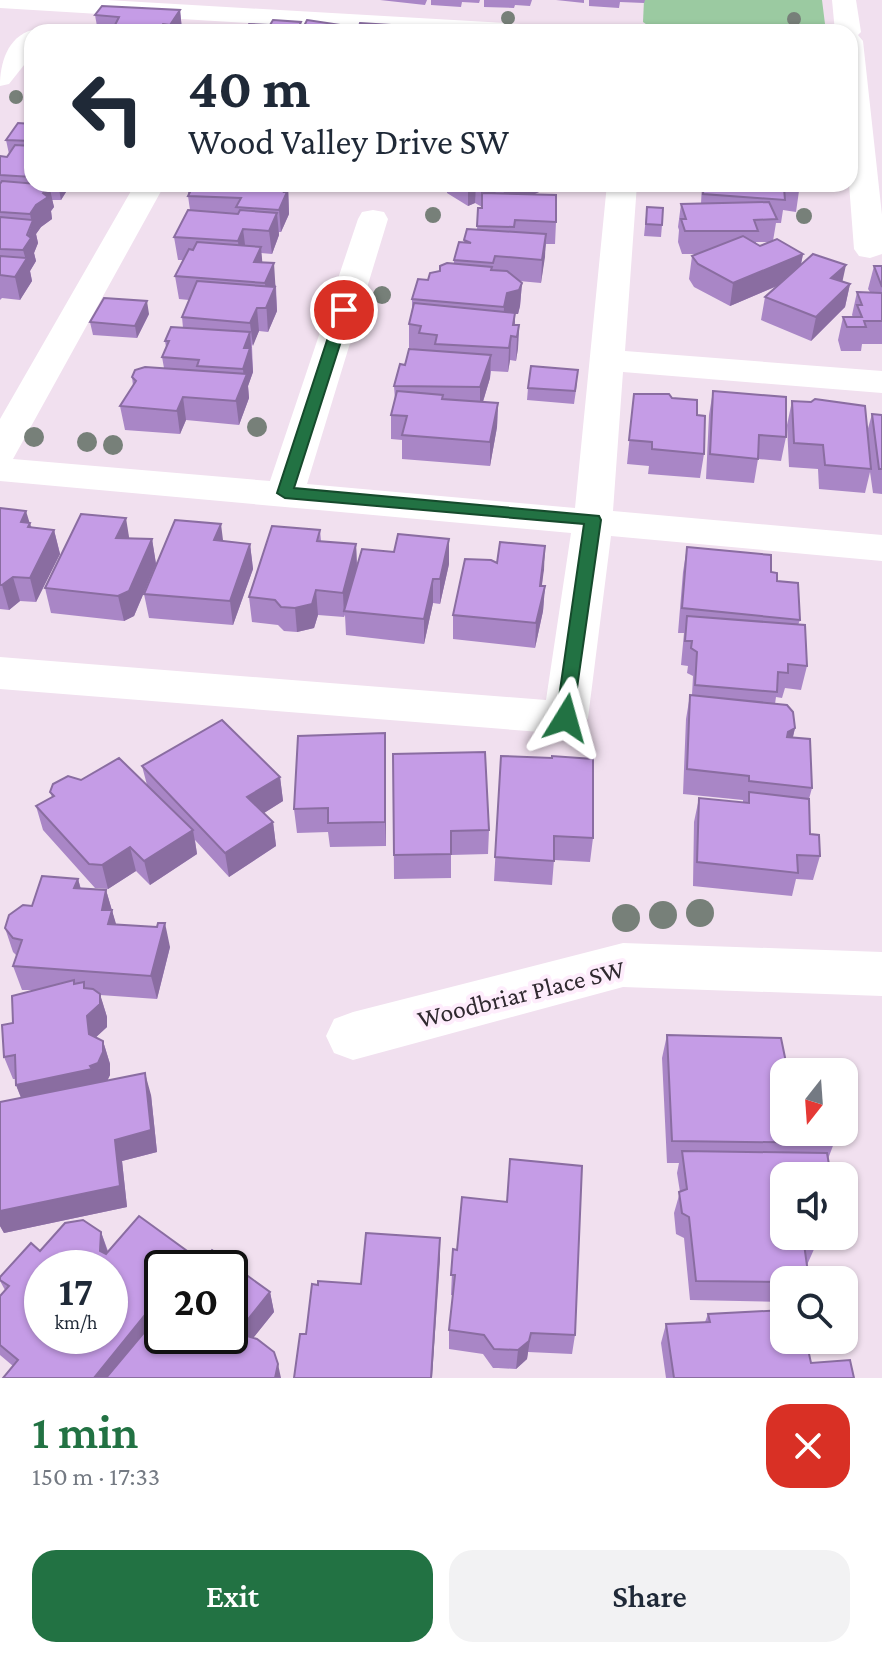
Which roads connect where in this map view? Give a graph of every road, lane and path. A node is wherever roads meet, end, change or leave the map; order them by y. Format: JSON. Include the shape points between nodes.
{"nodes":[{"id":1,"x":844,"y":0,"type":"edge"},
{"id":2,"x":0,"y":1,"type":"edge"},
{"id":3,"x":60,"y":2,"type":"edge"},
{"id":4,"x":246,"y":16,"type":"edge"},
{"id":5,"x":42,"y":24,"type":"edge"},
{"id":6,"x":384,"y":24,"type":"edge"},
{"id":7,"x":848,"y":24,"type":"edge"},
{"id":8,"x":858,"y":44,"type":"edge"},
{"id":9,"x":24,"y":48,"type":"edge"},
{"id":10,"x":882,"y":52,"type":"edge"},
{"id":11,"x":0,"y":78,"type":"edge"},
{"id":12,"x":858,"y":124,"type":"edge"},
{"id":13,"x":146,"y":192,"type":"edge"},
{"id":14,"x":621,"y":192,"type":"edge"},
{"id":15,"x":373,"y":219,"type":"dead end"},
{"id":16,"x":870,"y":249,"type":"dead end"},
{"id":17,"x":606,"y":360,"type":"junction"},
{"id":18,"x":882,"y":382,"type":"edge"},
{"id":19,"x":0,"y":451,"type":"edge"},
{"id":20,"x":0,"y":469,"type":"edge"},
{"id":21,"x":285,"y":493,"type":"junction"},
{"id":22,"x":593,"y":520,"type":"junction"},
{"id":23,"x":882,"y":548,"type":"edge"},
{"id":24,"x":0,"y":673,"type":"edge"},
{"id":25,"x":882,"y":974,"type":"edge"},
{"id":26,"x":353,"y":1036,"type":"dead end"}],
"edges":[{"from":1,"to":7,"type":"street"},
{"from":2,"to":3,"type":"street"},
{"from":3,"to":4,"type":"street"},
{"from":3,"to":5,"type":"street"},
{"from":4,"to":6,"type":"street"},
{"from":8,"to":10,"type":"street"},
{"from":9,"to":11,"type":"street"},
{"from":12,"to":16,"type":"street"},
{"from":13,"to":19,"type":"street"},
{"from":14,"to":17,"type":"street"},
{"from":15,"to":21,"type":"street"},
{"from":17,"to":18,"type":"street"},
{"from":17,"to":22,"type":"street"},
{"from":20,"to":21,"type":"street"},
{"from":21,"to":22,"type":"street"},
{"from":22,"to":23,"type":"street"},
{"from":22,"to":24,"type":"street","via":[[566,718]]},
{"from":25,"to":26,"type":"street","name":"Woodbriar Place SW","via":[[623,965]]}]}
